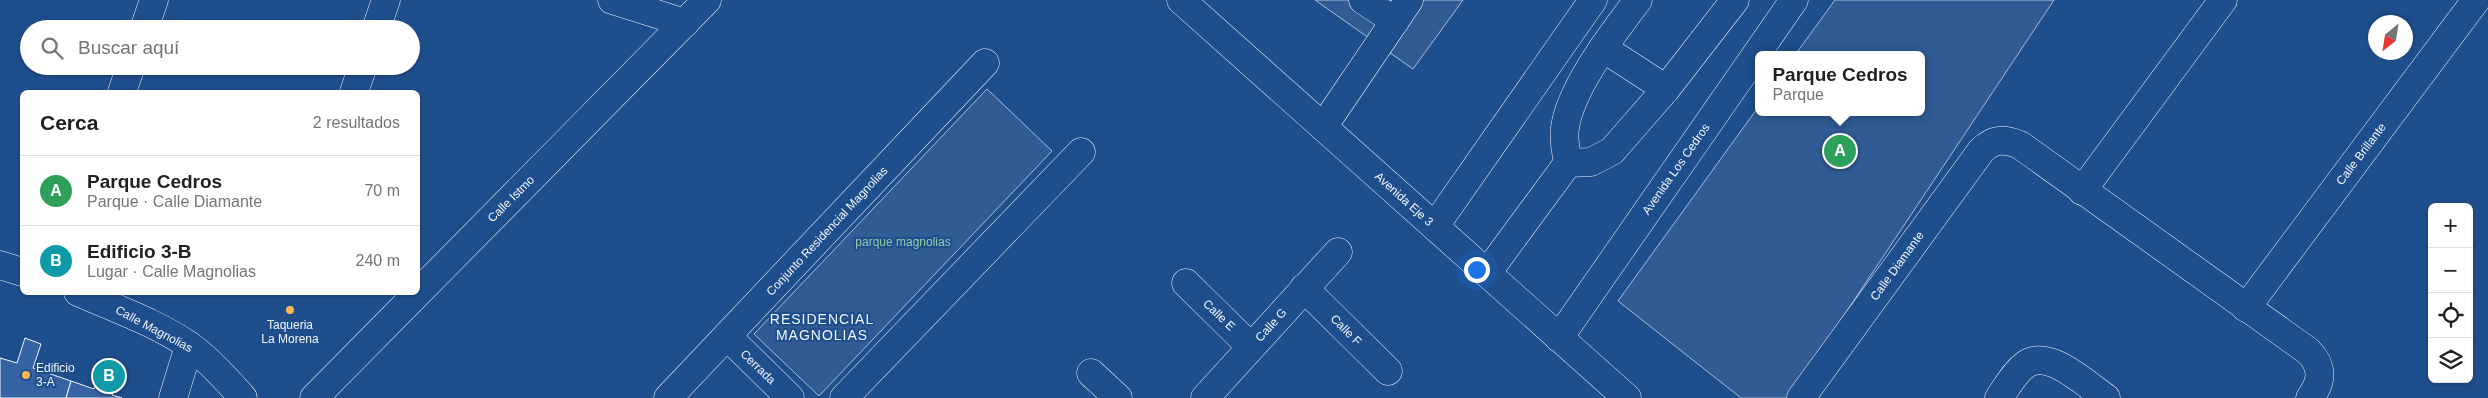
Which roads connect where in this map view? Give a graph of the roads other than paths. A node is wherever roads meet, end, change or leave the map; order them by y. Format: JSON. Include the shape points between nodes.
{"nodes":[{"id":1,"x":154,"y":0,"type":"edge"},
{"id":2,"x":386,"y":0,"type":"edge"},
{"id":3,"x":612,"y":0,"type":"edge"},
{"id":4,"x":707,"y":0,"type":"edge"},
{"id":5,"x":1181,"y":0,"type":"edge"},
{"id":6,"x":1363,"y":0,"type":"edge"},
{"id":7,"x":1593,"y":0,"type":"edge"},
{"id":8,"x":1638,"y":0,"type":"edge"},
{"id":9,"x":1734,"y":0,"type":"edge"},
{"id":10,"x":1794,"y":0,"type":"edge"},
{"id":11,"x":2223,"y":0,"type":"edge"},
{"id":12,"x":2476,"y":0,"type":"edge"},
{"id":13,"x":1402,"y":11,"type":"edge"},
{"id":14,"x":147,"y":20,"type":"edge"},
{"id":15,"x":379,"y":20,"type":"edge"},
{"id":16,"x":685,"y":23,"type":"junction"},
{"id":17,"x":1603,"y":48,"type":"junction"},
{"id":18,"x":1759,"y":51,"type":"edge"},
{"id":19,"x":1755,"y":56,"type":"edge"},
{"id":20,"x":985,"y":63,"type":"dead end"},
{"id":21,"x":128,"y":75,"type":"edge"},
{"id":22,"x":360,"y":75,"type":"edge"},
{"id":23,"x":1666,"y":89,"type":"junction"},
{"id":24,"x":123,"y":90,"type":"edge"},
{"id":25,"x":355,"y":90,"type":"edge"},
{"id":26,"x":1323,"y":126,"type":"junction"},
{"id":27,"x":1081,"y":152,"type":"dead end"},
{"id":28,"x":1568,"y":163,"type":"junction"},
{"id":29,"x":2082,"y":191,"type":"junction"},
{"id":30,"x":1435,"y":226,"type":"junction"},
{"id":31,"x":1338,"y":252,"type":"dead end"},
{"id":32,"x":0,"y":265,"type":"edge"},
{"id":33,"x":20,"y":271,"type":"edge"},
{"id":34,"x":1487,"y":273,"type":"junction"},
{"id":35,"x":1186,"y":283,"type":"dead end"},
{"id":36,"x":1304,"y":288,"type":"junction"},
{"id":37,"x":420,"y":291,"type":"edge"},
{"id":38,"x":85,"y":295,"type":"edge"},
{"id":39,"x":416,"y":295,"type":"edge"},
{"id":40,"x":2246,"y":308,"type":"junction"},
{"id":41,"x":727,"y":336,"type":"junction"},
{"id":42,"x":1559,"y":338,"type":"junction"},
{"id":43,"x":190,"y":346,"type":"junction"},
{"id":44,"x":1251,"y":347,"type":"junction"},
{"id":45,"x":1388,"y":371,"type":"dead end"},
{"id":46,"x":1091,"y":373,"type":"dead end"},
{"id":47,"x":173,"y":398,"type":"edge"},
{"id":48,"x":243,"y":398,"type":"edge"},
{"id":49,"x":314,"y":398,"type":"edge"},
{"id":50,"x":668,"y":398,"type":"edge"},
{"id":51,"x":790,"y":398,"type":"edge"},
{"id":52,"x":844,"y":398,"type":"edge"},
{"id":53,"x":1118,"y":398,"type":"edge"},
{"id":54,"x":1205,"y":398,"type":"edge"},
{"id":55,"x":1627,"y":398,"type":"edge"},
{"id":56,"x":1800,"y":398,"type":"edge"},
{"id":57,"x":1999,"y":398,"type":"edge"},
{"id":58,"x":2106,"y":398,"type":"edge"},
{"id":59,"x":2310,"y":398,"type":"edge"}],
"edges":[{"from":1,"to":14,"type":"street"},
{"from":2,"to":15,"type":"street"},
{"from":3,"to":16,"type":"street"},
{"from":4,"to":16,"type":"street","name":"Calle Istmo"},
{"from":5,"to":26,"type":"street","name":"Avenida Eje 3"},
{"from":6,"to":13,"type":"street"},
{"from":7,"to":30,"type":"street"},
{"from":8,"to":17,"type":"street"},
{"from":9,"to":23,"type":"street"},
{"from":10,"to":18,"type":"street","name":"Avenida Los Cedros"},
{"from":11,"to":29,"type":"street"},
{"from":12,"to":40,"type":"street","name":"Calle Brillante"},
{"from":13,"to":26,"type":"street"},
{"from":16,"to":37,"type":"street","name":"Calle Istmo"},
{"from":17,"to":23,"type":"street"},
{"from":17,"to":28,"type":"street","via":[[1567,116],[1565,142]]},
{"from":19,"to":42,"type":"street","name":"Avenida Los Cedros"},
{"from":20,"to":41,"type":"street","name":"Conjunto Residencial Magnolias"},
{"from":21,"to":24,"type":"street"},
{"from":22,"to":25,"type":"street"},
{"from":23,"to":28,"type":"street","via":[[1612,151],[1591,162]]},
{"from":26,"to":30,"type":"street","name":"Avenida Eje 3"},
{"from":27,"to":52,"type":"street"},
{"from":28,"to":34,"type":"street"},
{"from":29,"to":40,"type":"street"},
{"from":29,"to":56,"type":"street","name":"Calle Diamante","via":[[2020,145],[2010,140],[1988,143]]},
{"from":30,"to":34,"type":"street","name":"Avenida Eje 3"},
{"from":31,"to":36,"type":"street","name":"Calle G"},
{"from":32,"to":33,"type":"street"},
{"from":34,"to":42,"type":"street","name":"Avenida Eje 3"},
{"from":35,"to":44,"type":"street","name":"Calle E"},
{"from":36,"to":44,"type":"street","name":"Calle G"},
{"from":36,"to":45,"type":"street","name":"Calle F"},
{"from":38,"to":43,"type":"street","name":"Calle Magnolias"},
{"from":39,"to":49,"type":"street","name":"Calle Istmo"},
{"from":40,"to":59,"type":"street","via":[[2316,359],[2320,381]]},
{"from":41,"to":50,"type":"street","name":"Conjunto Residencial Magnolias"},
{"from":41,"to":51,"type":"street","name":"Cerrada"},
{"from":42,"to":55,"type":"street","name":"Avenida Eje 3"},
{"from":43,"to":47,"type":"street"},
{"from":43,"to":48,"type":"street","name":"Calle Magnolias"},
{"from":44,"to":54,"type":"street","name":"Calle G"},
{"from":46,"to":53,"type":"street"},
{"from":57,"to":58,"type":"street","via":[[2018,371],[2037,360],[2057,364]]}]}
